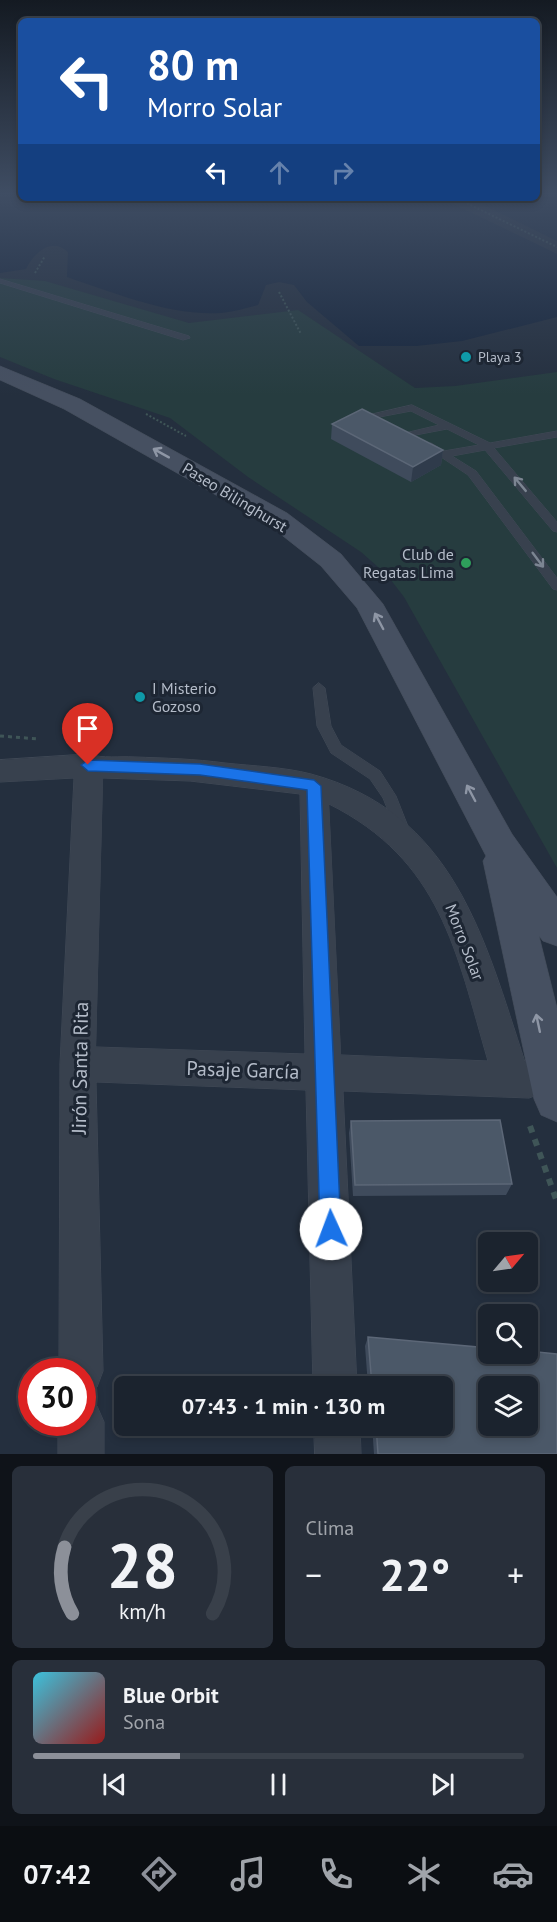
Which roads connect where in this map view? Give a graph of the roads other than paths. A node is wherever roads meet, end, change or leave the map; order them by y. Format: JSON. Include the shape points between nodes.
{"nodes":[{"id":1,"x":0,"y":281,"type":"edge"},
{"id":2,"x":186,"y":338,"type":"dead end"},
{"id":3,"x":0,"y":372,"type":"edge"},
{"id":4,"x":448,"y":426,"type":"junction"},
{"id":5,"x":400,"y":430,"type":"junction"},
{"id":6,"x":557,"y":434,"type":"edge"},
{"id":7,"x":486,"y":445,"type":"junction"},
{"id":8,"x":445,"y":454,"type":"junction"},
{"id":9,"x":557,"y":529,"type":"edge"},
{"id":10,"x":557,"y":586,"type":"edge"},
{"id":11,"x":319,"y":687,"type":"dead end"},
{"id":12,"x":88,"y":765,"type":"junction"},
{"id":13,"x":0,"y":771,"type":"edge"},
{"id":14,"x":314,"y":786,"type":"junction"},
{"id":15,"x":408,"y":844,"type":"junction"},
{"id":16,"x":499,"y":845,"type":"junction"},
{"id":17,"x":557,"y":929,"type":"edge"},
{"id":18,"x":78,"y":1064,"type":"junction"},
{"id":19,"x":326,"y":1072,"type":"junction"},
{"id":20,"x":544,"y":1079,"type":"edge"},
{"id":21,"x":81,"y":1358,"type":"edge"},
{"id":22,"x":335,"y":1376,"type":"edge"},
{"id":23,"x":81,"y":1436,"type":"edge"},
{"id":24,"x":337,"y":1436,"type":"edge"},
{"id":25,"x":81,"y":1454,"type":"edge"},
{"id":26,"x":338,"y":1454,"type":"edge"}],
"edges":[{"from":1,"to":2,"type":"lane"},
{"from":16,"to":3,"type":"main road","name":"Paseo Bilinghurst","one_way":true,"via":[[369,604],[331,560],[268,513],[72,404]]},
{"from":4,"to":5,"type":"lane"},
{"from":4,"to":5,"type":"lane","via":[[412,408],[374,415]]},
{"from":4,"to":7,"type":"lane"},
{"from":5,"to":8,"type":"lane"},
{"from":6,"to":7,"type":"lane"},
{"from":7,"to":8,"type":"lane"},
{"from":9,"to":7,"type":"lane","one_way":true},
{"from":8,"to":10,"type":"lane","one_way":true,"via":[[472,473]]},
{"from":11,"to":15,"type":"lane","via":[[324,726],[336,749],[375,775],[389,796]]},
{"from":12,"to":13,"type":"street","name":"Morro Solar"},
{"from":12,"to":14,"type":"street","name":"Morro Solar","via":[[200,770]]},
{"from":12,"to":18,"type":"street","name":"Jirón Santa Rita"},
{"from":14,"to":15,"type":"street","name":"Morro Solar","via":[[370,813]]},
{"from":14,"to":19,"type":"street"},
{"from":15,"to":20,"type":"street","name":"Morro Solar","via":[[440,881]]},
{"from":16,"to":17,"type":"main road"},
{"from":20,"to":16,"type":"main road","one_way":true},
{"from":18,"to":19,"type":"street","name":"Pasaje García"},
{"from":18,"to":21,"type":"street","name":"Jirón Santa Rita"},
{"from":19,"to":20,"type":"street","name":"Pasaje García"},
{"from":19,"to":22,"type":"street"},
{"from":23,"to":25,"type":"street"},
{"from":24,"to":26,"type":"street"}]}
